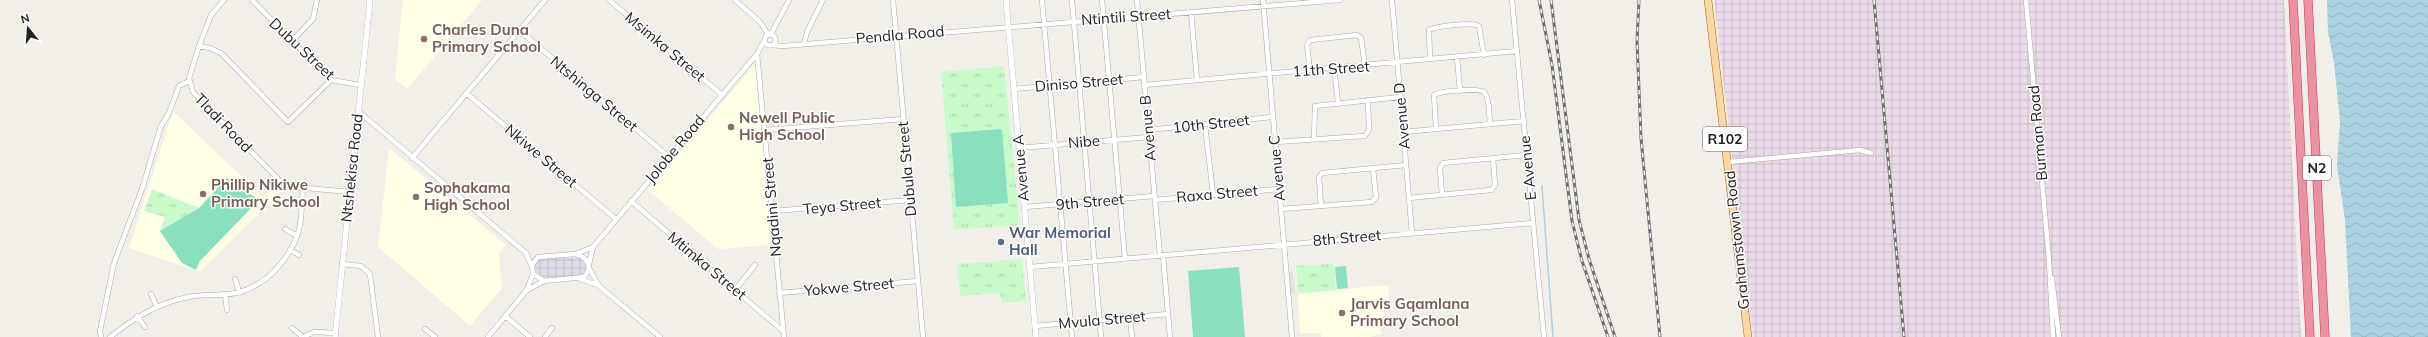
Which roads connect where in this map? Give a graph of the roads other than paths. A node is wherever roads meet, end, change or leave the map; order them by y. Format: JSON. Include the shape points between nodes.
{"nodes":[{"id":1,"x":224,"y":0,"type":"edge"},
{"id":2,"x":252,"y":0,"type":"edge"},
{"id":3,"x":317,"y":0,"type":"edge"},
{"id":4,"x":370,"y":0,"type":"edge"},
{"id":5,"x":545,"y":0,"type":"edge"},
{"id":6,"x":609,"y":0,"type":"edge"},
{"id":7,"x":735,"y":0,"type":"edge"},
{"id":8,"x":789,"y":0,"type":"edge"},
{"id":9,"x":824,"y":0,"type":"edge"},
{"id":10,"x":893,"y":0,"type":"edge"},
{"id":11,"x":1006,"y":0,"type":"edge"},
{"id":12,"x":1042,"y":0,"type":"edge"},
{"id":13,"x":1072,"y":0,"type":"edge"},
{"id":14,"x":1102,"y":0,"type":"edge"},
{"id":15,"x":1137,"y":0,"type":"edge"},
{"id":16,"x":1263,"y":0,"type":"edge"},
{"id":17,"x":1340,"y":0,"type":"edge"},
{"id":18,"x":1392,"y":0,"type":"edge"},
{"id":19,"x":1512,"y":0,"type":"edge"},
{"id":20,"x":1708,"y":0,"type":"edge"},
{"id":21,"x":2026,"y":0,"type":"edge"},
{"id":22,"x":2293,"y":0,"type":"edge"},
{"id":23,"x":2308,"y":0,"type":"edge"},
{"id":24,"x":1320,"y":1,"type":"edge"},
{"id":25,"x":1263,"y":6,"type":"junction"},
{"id":26,"x":1191,"y":12,"type":"junction"},
{"id":27,"x":1138,"y":16,"type":"junction"},
{"id":28,"x":1104,"y":19,"type":"junction"},
{"id":29,"x":1074,"y":21,"type":"junction"},
{"id":30,"x":1044,"y":24,"type":"junction"},
{"id":31,"x":1008,"y":26,"type":"junction"},
{"id":32,"x":519,"y":30,"type":"junction"},
{"id":33,"x":897,"y":35,"type":"junction"},
{"id":34,"x":773,"y":36,"type":"junction"},
{"id":35,"x":765,"y":39,"type":"junction"},
{"id":36,"x":292,"y":41,"type":"junction"},
{"id":37,"x":804,"y":43,"type":"junction"},
{"id":38,"x":792,"y":44,"type":"junction"},
{"id":39,"x":771,"y":45,"type":"junction"},
{"id":40,"x":199,"y":46,"type":"junction"},
{"id":41,"x":1517,"y":51,"type":"junction"},
{"id":42,"x":758,"y":53,"type":"junction"},
{"id":43,"x":1484,"y":55,"type":"junction"},
{"id":44,"x":1458,"y":58,"type":"junction"},
{"id":45,"x":1430,"y":59,"type":"junction"},
{"id":46,"x":1397,"y":64,"type":"junction"},
{"id":47,"x":1364,"y":66,"type":"junction"},
{"id":48,"x":1334,"y":69,"type":"junction"},
{"id":49,"x":1310,"y":70,"type":"junction"},
{"id":50,"x":1269,"y":73,"type":"junction"},
{"id":51,"x":1144,"y":77,"type":"junction"},
{"id":52,"x":331,"y":80,"type":"junction"},
{"id":53,"x":1108,"y":80,"type":"junction"},
{"id":54,"x":1197,"y":80,"type":"junction"},
{"id":55,"x":189,"y":81,"type":"junction"},
{"id":56,"x":1079,"y":83,"type":"junction"},
{"id":57,"x":360,"y":85,"type":"junction"},
{"id":58,"x":1144,"y":85,"type":"junction"},
{"id":59,"x":1049,"y":86,"type":"junction"},
{"id":60,"x":1014,"y":89,"type":"junction"},
{"id":61,"x":1460,"y":91,"type":"junction"},
{"id":62,"x":466,"y":93,"type":"junction"},
{"id":63,"x":721,"y":94,"type":"junction"},
{"id":64,"x":1400,"y":97,"type":"junction"},
{"id":65,"x":1368,"y":100,"type":"junction"},
{"id":66,"x":1338,"y":102,"type":"junction"},
{"id":67,"x":358,"y":111,"type":"junction"},
{"id":68,"x":1273,"y":117,"type":"junction"},
{"id":69,"x":903,"y":119,"type":"junction"},
{"id":70,"x":1524,"y":121,"type":"junction"},
{"id":71,"x":1205,"y":124,"type":"junction"},
{"id":72,"x":1490,"y":124,"type":"junction"},
{"id":73,"x":1436,"y":128,"type":"junction"},
{"id":74,"x":765,"y":130,"type":"junction"},
{"id":75,"x":1148,"y":130,"type":"junction"},
{"id":76,"x":1403,"y":132,"type":"junction"},
{"id":77,"x":1149,"y":136,"type":"junction"},
{"id":78,"x":1314,"y":139,"type":"junction"},
{"id":79,"x":1115,"y":140,"type":"junction"},
{"id":80,"x":1084,"y":142,"type":"junction"},
{"id":81,"x":1275,"y":142,"type":"junction"},
{"id":82,"x":1055,"y":145,"type":"junction"},
{"id":83,"x":1020,"y":148,"type":"junction"},
{"id":84,"x":1871,"y":153,"type":"dead end"},
{"id":85,"x":1527,"y":155,"type":"junction"},
{"id":86,"x":669,"y":157,"type":"junction"},
{"id":87,"x":412,"y":158,"type":"junction"},
{"id":88,"x":1492,"y":158,"type":"junction"},
{"id":89,"x":1728,"y":162,"type":"junction"},
{"id":90,"x":1406,"y":165,"type":"junction"},
{"id":91,"x":1373,"y":169,"type":"junction"},
{"id":92,"x":304,"y":187,"type":"junction"},
{"id":93,"x":1279,"y":189,"type":"junction"},
{"id":94,"x":350,"y":192,"type":"junction"},
{"id":95,"x":1213,"y":194,"type":"junction"},
{"id":96,"x":1442,"y":195,"type":"junction"},
{"id":97,"x":1155,"y":198,"type":"junction"},
{"id":98,"x":1409,"y":198,"type":"junction"},
{"id":99,"x":1120,"y":199,"type":"junction"},
{"id":100,"x":910,"y":200,"type":"junction"},
{"id":101,"x":631,"y":202,"type":"junction"},
{"id":102,"x":1090,"y":202,"type":"junction"},
{"id":103,"x":1060,"y":204,"type":"junction"},
{"id":104,"x":1321,"y":206,"type":"junction"},
{"id":105,"x":1025,"y":208,"type":"junction"},
{"id":106,"x":1281,"y":209,"type":"junction"},
{"id":107,"x":773,"y":211,"type":"junction"},
{"id":108,"x":616,"y":219,"type":"junction"},
{"id":109,"x":1533,"y":223,"type":"junction"},
{"id":110,"x":285,"y":229,"type":"dead end"},
{"id":111,"x":1412,"y":233,"type":"junction"},
{"id":112,"x":297,"y":236,"type":"junction"},
{"id":113,"x":1284,"y":243,"type":"junction"},
{"id":114,"x":593,"y":247,"type":"junction"},
{"id":115,"x":290,"y":250,"type":"junction"},
{"id":116,"x":526,"y":253,"type":"junction"},
{"id":117,"x":575,"y":254,"type":"junction"},
{"id":118,"x":299,"y":255,"type":"dead end"},
{"id":119,"x":1162,"y":256,"type":"junction"},
{"id":120,"x":539,"y":257,"type":"junction"},
{"id":121,"x":1125,"y":259,"type":"junction"},
{"id":122,"x":1095,"y":262,"type":"junction"},
{"id":123,"x":342,"y":264,"type":"junction"},
{"id":124,"x":755,"y":264,"type":"dead end"},
{"id":125,"x":1066,"y":264,"type":"junction"},
{"id":126,"x":589,"y":266,"type":"junction"},
{"id":127,"x":532,"y":267,"type":"junction"},
{"id":128,"x":1030,"y":267,"type":"junction"},
{"id":129,"x":2050,"y":267,"type":"junction"},
{"id":130,"x":533,"y":274,"type":"junction"},
{"id":131,"x":236,"y":279,"type":"dead end"},
{"id":132,"x":580,"y":279,"type":"junction"},
{"id":133,"x":544,"y":281,"type":"junction"},
{"id":134,"x":918,"y":281,"type":"junction"},
{"id":135,"x":599,"y":286,"type":"junction"},
{"id":136,"x":735,"y":290,"type":"junction"},
{"id":137,"x":526,"y":291,"type":"junction"},
{"id":138,"x":239,"y":292,"type":"junction"},
{"id":139,"x":779,"y":293,"type":"junction"},
{"id":140,"x":151,"y":294,"type":"dead end"},
{"id":141,"x":225,"y":295,"type":"junction"},
{"id":142,"x":157,"y":307,"type":"junction"},
{"id":143,"x":227,"y":310,"type":"dead end"},
{"id":144,"x":1168,"y":314,"type":"junction"},
{"id":145,"x":137,"y":316,"type":"junction"},
{"id":146,"x":505,"y":316,"type":"junction"},
{"id":147,"x":1130,"y":318,"type":"junction"},
{"id":148,"x":1100,"y":320,"type":"junction"},
{"id":149,"x":1071,"y":323,"type":"junction"},
{"id":150,"x":1035,"y":326,"type":"junction"},
{"id":151,"x":145,"y":327,"type":"dead end"},
{"id":152,"x":292,"y":328,"type":"dead end"},
{"id":153,"x":552,"y":328,"type":"dead end"},
{"id":154,"x":425,"y":329,"type":"dead end"},
{"id":155,"x":783,"y":331,"type":"junction"},
{"id":156,"x":336,"y":335,"type":"edge"},
{"id":157,"x":101,"y":337,"type":"edge"},
{"id":158,"x":110,"y":337,"type":"edge"},
{"id":159,"x":303,"y":337,"type":"edge"},
{"id":160,"x":378,"y":337,"type":"edge"},
{"id":161,"x":435,"y":337,"type":"edge"},
{"id":162,"x":488,"y":337,"type":"edge"},
{"id":163,"x":530,"y":337,"type":"edge"},
{"id":164,"x":545,"y":337,"type":"edge"},
{"id":165,"x":660,"y":337,"type":"edge"},
{"id":166,"x":784,"y":337,"type":"edge"},
{"id":167,"x":923,"y":337,"type":"edge"},
{"id":168,"x":1036,"y":337,"type":"edge"},
{"id":169,"x":1072,"y":337,"type":"edge"},
{"id":170,"x":1101,"y":337,"type":"edge"},
{"id":171,"x":1132,"y":337,"type":"edge"},
{"id":172,"x":1170,"y":337,"type":"edge"},
{"id":173,"x":1292,"y":337,"type":"edge"},
{"id":174,"x":1544,"y":337,"type":"edge"},
{"id":175,"x":1748,"y":337,"type":"edge"},
{"id":176,"x":2053,"y":337,"type":"edge"},
{"id":177,"x":2059,"y":337,"type":"edge"},
{"id":178,"x":2310,"y":337,"type":"edge"},
{"id":179,"x":2326,"y":337,"type":"edge"}],
"edges":[{"from":1,"to":40,"type":"street","name":"Tladi Road","via":[[211,15]]},
{"from":2,"to":36,"type":"street","name":"Dubu Street"},
{"from":3,"to":36,"type":"street","via":[[312,21]]},
{"from":4,"to":57,"type":"street","name":"Ntshekisa Road"},
{"from":5,"to":32,"type":"street"},
{"from":6,"to":63,"type":"street","name":"Msimka Street"},
{"from":7,"to":34,"type":"street"},
{"from":8,"to":34,"type":"street"},
{"from":9,"to":37,"type":"street"},
{"from":10,"to":33,"type":"street","name":"Dubula Street"},
{"from":11,"to":31,"type":"street","name":"Avenue A"},
{"from":12,"to":30,"type":"street"},
{"from":13,"to":29,"type":"street"},
{"from":14,"to":28,"type":"street"},
{"from":15,"to":27,"type":"street","name":"Avenue B"},
{"from":16,"to":25,"type":"street","name":"Avenue C"},
{"from":17,"to":24,"type":"street","name":"Ntintili Street"},
{"from":18,"to":46,"type":"street","name":"Avenue D"},
{"from":19,"to":41,"type":"street","name":"E Avenue"},
{"from":20,"to":89,"type":"main road","name":"Grahamstown Road","number":"R102"},
{"from":21,"to":129,"type":"street","name":"Burman Road"},
{"from":22,"to":178,"type":"highway","number":"N2"},
{"from":23,"to":179,"type":"highway","number":"N2"},
{"from":24,"to":25,"type":"street","name":"Ntintili Street"},
{"from":25,"to":26,"type":"street","name":"Ntintili Street"},
{"from":25,"to":50,"type":"street","name":"Avenue C"},
{"from":26,"to":27,"type":"street","name":"Ntintili Street"},
{"from":26,"to":54,"type":"street"},
{"from":27,"to":28,"type":"street","name":"Ntintili Street"},
{"from":27,"to":51,"type":"street","name":"Avenue B"},
{"from":28,"to":29,"type":"street","name":"Ntintili Street"},
{"from":28,"to":53,"type":"street"},
{"from":29,"to":30,"type":"street","name":"Ntintili Street"},
{"from":29,"to":56,"type":"street"},
{"from":30,"to":31,"type":"street","name":"Ntintili Street"},
{"from":30,"to":59,"type":"street"},
{"from":31,"to":33,"type":"street","name":"Pendla Road"},
{"from":31,"to":60,"type":"street","name":"Avenue A"},
{"from":32,"to":62,"type":"street"},
{"from":32,"to":86,"type":"street","name":"Ntshinga Street"},
{"from":33,"to":37,"type":"street","name":"Pendla Road"},
{"from":33,"to":69,"type":"street","name":"Dubula Street"},
{"from":34,"to":35,"type":"street"},
{"from":34,"to":38,"type":"street","name":"Pendla Road","via":[[782,43]]},
{"from":34,"to":39,"type":"street"},
{"from":35,"to":39,"type":"street","via":[[767,44]]},
{"from":35,"to":42,"type":"street","name":"Jolobe Road"},
{"from":36,"to":52,"type":"street","name":"Dubu Street"},
{"from":37,"to":38,"type":"street","name":"Pendla Road"},
{"from":38,"to":39,"type":"street","name":"Pendla Road"},
{"from":39,"to":42,"type":"street","name":"Jolobe Road"},
{"from":40,"to":52,"type":"street","via":[[221,53],[288,122]]},
{"from":40,"to":55,"type":"street","name":"Tladi Road"},
{"from":41,"to":43,"type":"street","name":"11th Street"},
{"from":41,"to":70,"type":"street","name":"E Avenue"},
{"from":42,"to":63,"type":"street","name":"Jolobe Road"},
{"from":42,"to":74,"type":"street","name":"Nqadini Street"},
{"from":43,"to":44,"type":"street","name":"11th Street"},
{"from":43,"to":45,"type":"street","via":[[1479,26],[1462,25],[1429,30]]},
{"from":44,"to":45,"type":"street","name":"11th Street"},
{"from":44,"to":61,"type":"street"},
{"from":45,"to":46,"type":"street","name":"11th Street"},
{"from":46,"to":47,"type":"street","name":"11th Street"},
{"from":46,"to":64,"type":"street","name":"Avenue D"},
{"from":47,"to":48,"type":"street","name":"11th Street"},
{"from":47,"to":49,"type":"street","via":[[1361,38],[1357,35],[1310,40],[1307,45]]},
{"from":48,"to":49,"type":"street","name":"11th Street"},
{"from":48,"to":66,"type":"street"},
{"from":49,"to":50,"type":"street","name":"11th Street"},
{"from":50,"to":54,"type":"street","name":"11th Street"},
{"from":50,"to":68,"type":"street","name":"Avenue C"},
{"from":51,"to":53,"type":"street","name":"Diniso Street"},
{"from":51,"to":58,"type":"street","name":"Avenue B"},
{"from":52,"to":57,"type":"street","name":"Dubu Street"},
{"from":53,"to":56,"type":"street","name":"Diniso Street"},
{"from":53,"to":79,"type":"street"},
{"from":54,"to":58,"type":"street","name":"11th Street"},
{"from":55,"to":92,"type":"street","name":"Tladi Road","via":[[194,94],[279,180],[288,185]]},
{"from":55,"to":157,"type":"street","via":[[179,86],[161,126],[142,189],[114,263],[112,285],[100,331]]},
{"from":56,"to":59,"type":"street","name":"Diniso Street"},
{"from":56,"to":80,"type":"street"},
{"from":57,"to":67,"type":"street","name":"Ntshekisa Road"},
{"from":58,"to":75,"type":"street","name":"Avenue B"},
{"from":59,"to":60,"type":"street","name":"Diniso Street"},
{"from":59,"to":82,"type":"street"},
{"from":60,"to":83,"type":"street","name":"Avenue A"},
{"from":61,"to":72,"type":"street","via":[[1480,89],[1484,92],[1487,96]]},
{"from":61,"to":73,"type":"street","via":[[1434,95]]},
{"from":62,"to":87,"type":"street"},
{"from":62,"to":108,"type":"street","name":"Nkiwe Street"},
{"from":63,"to":86,"type":"street","name":"Jolobe Road"},
{"from":64,"to":65,"type":"street"},
{"from":64,"to":76,"type":"street","name":"Avenue D"},
{"from":65,"to":66,"type":"street"},
{"from":65,"to":78,"type":"street","via":[[1370,130],[1367,134]]},
{"from":66,"to":78,"type":"street","via":[[1314,107]]},
{"from":67,"to":87,"type":"street"},
{"from":67,"to":94,"type":"street","name":"Ntshekisa Road"},
{"from":68,"to":71,"type":"street","name":"10th Street"},
{"from":68,"to":81,"type":"street","name":"Avenue C"},
{"from":69,"to":74,"type":"street"},
{"from":69,"to":100,"type":"street","name":"Dubula Street"},
{"from":70,"to":72,"type":"street"},
{"from":70,"to":85,"type":"street","name":"E Avenue"},
{"from":71,"to":75,"type":"street","name":"10th Street"},
{"from":71,"to":95,"type":"street"},
{"from":72,"to":73,"type":"street"},
{"from":73,"to":76,"type":"street"},
{"from":74,"to":107,"type":"street","name":"Nqadini Street"},
{"from":75,"to":77,"type":"street","name":"Avenue B"},
{"from":76,"to":90,"type":"street","name":"Avenue D"},
{"from":77,"to":79,"type":"street","name":"Nibe"},
{"from":77,"to":97,"type":"street","name":"Avenue B"},
{"from":78,"to":81,"type":"street"},
{"from":79,"to":80,"type":"street","name":"Nibe"},
{"from":79,"to":99,"type":"street"},
{"from":80,"to":82,"type":"street","name":"Nibe"},
{"from":80,"to":102,"type":"street"},
{"from":81,"to":93,"type":"street","name":"Avenue C"},
{"from":82,"to":83,"type":"street","name":"Nibe"},
{"from":82,"to":103,"type":"street"},
{"from":83,"to":105,"type":"street","name":"Avenue A"},
{"from":84,"to":89,"type":"street","via":[[1860,150]]},
{"from":85,"to":88,"type":"street"},
{"from":85,"to":109,"type":"street","name":"E Avenue"},
{"from":86,"to":101,"type":"street","name":"Jolobe Road"},
{"from":87,"to":116,"type":"street"},
{"from":88,"to":96,"type":"street","via":[[1441,164]]},
{"from":88,"to":96,"type":"street","via":[[1495,185],[1492,190]]},
{"from":89,"to":175,"type":"main road","name":"Grahamstown Road","number":"R102"},
{"from":90,"to":91,"type":"street"},
{"from":90,"to":98,"type":"street","name":"Avenue D"},
{"from":91,"to":104,"type":"street","via":[[1321,174]]},
{"from":91,"to":104,"type":"street","via":[[1374,200]]},
{"from":92,"to":94,"type":"street","name":"Tladi Road"},
{"from":92,"to":112,"type":"street"},
{"from":93,"to":95,"type":"street","name":"Raxa Street"},
{"from":93,"to":106,"type":"street","name":"Avenue C"},
{"from":94,"to":123,"type":"street","name":"Ntshekisa Road"},
{"from":95,"to":97,"type":"street","name":"Raxa Street"},
{"from":96,"to":98,"type":"street"},
{"from":97,"to":99,"type":"street","name":"9th Street"},
{"from":97,"to":119,"type":"street","name":"Avenue B"},
{"from":98,"to":111,"type":"street","name":"Avenue D"},
{"from":99,"to":102,"type":"street","name":"9th Street"},
{"from":99,"to":121,"type":"street"},
{"from":100,"to":107,"type":"street","name":"Teya Street"},
{"from":100,"to":134,"type":"street","name":"Dubula Street"},
{"from":101,"to":108,"type":"street","name":"Jolobe Road"},
{"from":101,"to":136,"type":"street","name":"Mtimka Street"},
{"from":102,"to":103,"type":"street","name":"9th Street"},
{"from":102,"to":122,"type":"street"},
{"from":103,"to":105,"type":"street","name":"9th Street"},
{"from":103,"to":125,"type":"street"},
{"from":104,"to":106,"type":"street"},
{"from":105,"to":128,"type":"street","name":"Avenue A"},
{"from":106,"to":113,"type":"street","name":"Avenue C"},
{"from":107,"to":139,"type":"street","name":"Nqadini Street"},
{"from":108,"to":114,"type":"street","name":"Jolobe Road"},
{"from":109,"to":111,"type":"street","name":"8th Street"},
{"from":109,"to":174,"type":"street","name":"E Avenue"},
{"from":110,"to":112,"type":"street"},
{"from":111,"to":113,"type":"street","name":"8th Street"},
{"from":112,"to":115,"type":"street"},
{"from":113,"to":119,"type":"street","name":"8th Street"},
{"from":113,"to":173,"type":"street","name":"Avenue C"},
{"from":114,"to":117,"type":"street","name":"Jolobe Road"},
{"from":114,"to":126,"type":"street","name":"Jolobe Road"},
{"from":115,"to":118,"type":"street"},
{"from":115,"to":138,"type":"street","via":[[268,277],[257,285]]},
{"from":116,"to":120,"type":"street"},
{"from":116,"to":127,"type":"street"},
{"from":117,"to":120,"type":"street","name":"Jolobe Road"},
{"from":117,"to":126,"type":"street","via":[[584,257]]},
{"from":119,"to":121,"type":"street","name":"8th Street"},
{"from":119,"to":144,"type":"street","name":"Avenue B"},
{"from":120,"to":127,"type":"street"},
{"from":121,"to":122,"type":"street","name":"8th Street"},
{"from":122,"to":125,"type":"street","name":"8th Street"},
{"from":122,"to":148,"type":"street"},
{"from":123,"to":156,"type":"street","name":"Ntshekisa Road"},
{"from":123,"to":160,"type":"street","via":[[361,266],[370,274]]},
{"from":124,"to":136,"type":"street"},
{"from":125,"to":128,"type":"street","name":"8th Street"},
{"from":125,"to":149,"type":"street"},
{"from":126,"to":132,"type":"street","via":[[586,274]]},
{"from":126,"to":135,"type":"street","via":[[592,277]]},
{"from":127,"to":130,"type":"street"},
{"from":128,"to":150,"type":"street","name":"Avenue A"},
{"from":129,"to":176,"type":"street","name":"Burman Road"},
{"from":129,"to":177,"type":"street","name":"Burman Road"},
{"from":130,"to":133,"type":"street"},
{"from":130,"to":137,"type":"street"},
{"from":131,"to":138,"type":"street"},
{"from":132,"to":133,"type":"street"},
{"from":132,"to":135,"type":"street"},
{"from":133,"to":137,"type":"street"},
{"from":134,"to":139,"type":"street","name":"Yokwe Street"},
{"from":134,"to":167,"type":"street","name":"Dubula Street"},
{"from":135,"to":165,"type":"street"},
{"from":136,"to":155,"type":"street","name":"Mtimka Street"},
{"from":137,"to":146,"type":"street"},
{"from":138,"to":141,"type":"street"},
{"from":139,"to":155,"type":"street","name":"Nqadini Street"},
{"from":140,"to":142,"type":"street"},
{"from":141,"to":142,"type":"street","via":[[190,296]]},
{"from":141,"to":143,"type":"street"},
{"from":142,"to":145,"type":"street"},
{"from":144,"to":147,"type":"street","name":"Mvula Street"},
{"from":144,"to":172,"type":"street","name":"Avenue B"},
{"from":145,"to":151,"type":"street"},
{"from":145,"to":158,"type":"street"},
{"from":146,"to":162,"type":"street"},
{"from":146,"to":163,"type":"street"},
{"from":147,"to":148,"type":"street","name":"Mvula Street"},
{"from":147,"to":171,"type":"street"},
{"from":148,"to":149,"type":"street","name":"Mvula Street"},
{"from":148,"to":170,"type":"street"},
{"from":149,"to":150,"type":"street","name":"Mvula Street"},
{"from":149,"to":169,"type":"street"},
{"from":150,"to":168,"type":"street","name":"Avenue A"},
{"from":152,"to":159,"type":"street"},
{"from":153,"to":164,"type":"street"},
{"from":154,"to":161,"type":"street"},
{"from":155,"to":166,"type":"street","name":"Nqadini Street"},
{"from":156,"to":159,"type":"street","via":[[314,332]]}]}
